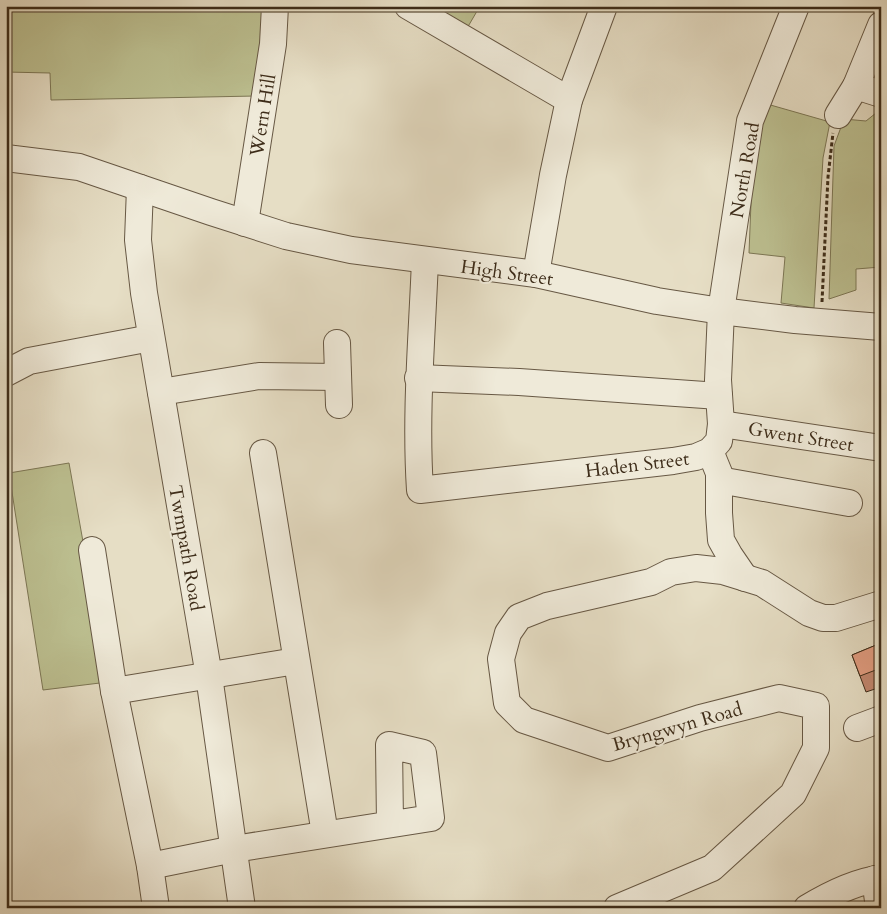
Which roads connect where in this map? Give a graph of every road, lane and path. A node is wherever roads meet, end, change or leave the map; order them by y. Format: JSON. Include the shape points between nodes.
{"nodes":[{"id":1,"x":275,"y":6,"type":"edge"},
{"id":2,"x":408,"y":6,"type":"edge"},
{"id":3,"x":604,"y":6,"type":"edge"},
{"id":4,"x":796,"y":6,"type":"edge"},
{"id":5,"x":881,"y":26,"type":"edge"},
{"id":6,"x":856,"y":86,"type":"junction"},
{"id":7,"x":881,"y":94,"type":"edge"},
{"id":8,"x":569,"y":100,"type":"junction"},
{"id":9,"x":838,"y":115,"type":"joint"},
{"id":10,"x":8,"y":160,"type":"edge"},
{"id":11,"x":140,"y":188,"type":"junction"},
{"id":12,"x":245,"y":223,"type":"junction"},
{"id":13,"x":425,"y":260,"type":"junction"},
{"id":14,"x":536,"y":274,"type":"junction"},
{"id":15,"x":721,"y":311,"type":"junction"},
{"id":16,"x":821,"y":322,"type":"junction"},
{"id":17,"x":881,"y":327,"type":"edge"},
{"id":18,"x":151,"y":338,"type":"junction"},
{"id":19,"x":337,"y":343,"type":"dead end"},
{"id":20,"x":6,"y":373,"type":"edge"},
{"id":21,"x":338,"y":377,"type":"junction"},
{"id":22,"x":418,"y":378,"type":"junction"},
{"id":23,"x":161,"y":392,"type":"junction"},
{"id":24,"x":720,"y":396,"type":"junction"},
{"id":25,"x":339,"y":406,"type":"dead end"},
{"id":26,"x":721,"y":424,"type":"junction"},
{"id":27,"x":881,"y":448,"type":"edge"},
{"id":28,"x":710,"y":451,"type":"junction"},
{"id":29,"x":263,"y":453,"type":"dead end"},
{"id":30,"x":719,"y":480,"type":"junction"},
{"id":31,"x":849,"y":503,"type":"dead end"},
{"id":32,"x":92,"y":550,"type":"dead end"},
{"id":33,"x":745,"y":578,"type":"junction"},
{"id":34,"x":881,"y":604,"type":"edge"},
{"id":35,"x":296,"y":661,"type":"junction"},
{"id":36,"x":209,"y":676,"type":"junction"},
{"id":37,"x":114,"y":691,"type":"junction"},
{"id":38,"x":390,"y":824,"type":"dead end"},
{"id":39,"x":325,"y":834,"type":"junction"},
{"id":40,"x":234,"y":848,"type":"junction"},
{"id":41,"x":150,"y":866,"type":"junction"},
{"id":42,"x":878,"y":878,"type":"edge"},
{"id":43,"x":156,"y":908,"type":"edge"},
{"id":44,"x":242,"y":908,"type":"edge"},
{"id":45,"x":617,"y":908,"type":"edge"},
{"id":46,"x":807,"y":908,"type":"edge"},
{"id":47,"x":879,"y":908,"type":"edge"}],
"edges":[{"from":1,"to":12,"type":"street","name":"Wern Hill","via":[[273,44]]},
{"from":2,"to":8,"type":"street"},
{"from":3,"to":8,"type":"street"},
{"from":4,"to":15,"type":"street","name":"North Road","via":[[750,122]]},
{"from":5,"to":6,"type":"street"},
{"from":6,"to":7,"type":"street"},
{"from":6,"to":9,"type":"street"},
{"from":8,"to":14,"type":"street"},
{"from":9,"to":16,"type":"path","via":[[828,177]]},
{"from":10,"to":11,"type":"street","name":"High Street","via":[[79,167]]},
{"from":11,"to":12,"type":"street","name":"High Street"},
{"from":11,"to":18,"type":"street","name":"Twmpath Road","via":[[138,240]]},
{"from":12,"to":13,"type":"street","name":"High Street","via":[[350,250]]},
{"from":13,"to":14,"type":"street","name":"High Street"},
{"from":13,"to":22,"type":"street"},
{"from":14,"to":15,"type":"street","name":"High Street","via":[[657,301]]},
{"from":15,"to":16,"type":"street","name":"High Street"},
{"from":15,"to":24,"type":"street","name":"Haden Street"},
{"from":16,"to":17,"type":"street","name":"High Street"},
{"from":18,"to":20,"type":"street","via":[[28,361]]},
{"from":18,"to":23,"type":"street","name":"Twmpath Road"},
{"from":19,"to":21,"type":"street"},
{"from":21,"to":23,"type":"street","via":[[259,376]]},
{"from":21,"to":25,"type":"street"},
{"from":22,"to":24,"type":"street"},
{"from":22,"to":28,"type":"street","name":"Haden Street","via":[[420,490],[673,461]]},
{"from":23,"to":36,"type":"street","name":"Twmpath Road"},
{"from":24,"to":26,"type":"street","name":"Haden Street"},
{"from":26,"to":27,"type":"street","name":"Gwent Street"},
{"from":26,"to":28,"type":"street","name":"Haden Street","via":[[718,441]]},
{"from":28,"to":30,"type":"street"},
{"from":29,"to":35,"type":"street"},
{"from":30,"to":31,"type":"street"},
{"from":30,"to":33,"type":"street","via":[[721,540]]},
{"from":32,"to":37,"type":"street"},
{"from":33,"to":34,"type":"street","name":"Bryngwyn Road","via":[[762,583],[809,613],[823,618],[836,618]]},
{"from":33,"to":45,"type":"street","name":"Bryngwyn Road","via":[[696,568],[671,572],[651,582],[547,606],[519,617],[508,633],[502,659],[507,703],[524,720],[608,748],[700,718],[779,698],[816,706],[816,748],[793,794],[712,868]]},
{"from":35,"to":36,"type":"street"},
{"from":35,"to":39,"type":"street"},
{"from":36,"to":37,"type":"street"},
{"from":36,"to":40,"type":"street","name":"Twmpath Road"},
{"from":37,"to":41,"type":"street"},
{"from":38,"to":39,"type":"street"},
{"from":39,"to":40,"type":"street"},
{"from":40,"to":41,"type":"street"},
{"from":40,"to":44,"type":"street","name":"Twmpath Road"},
{"from":41,"to":43,"type":"street"},
{"from":42,"to":46,"type":"street","via":[[835,892]]},
{"from":42,"to":47,"type":"street"}]}
